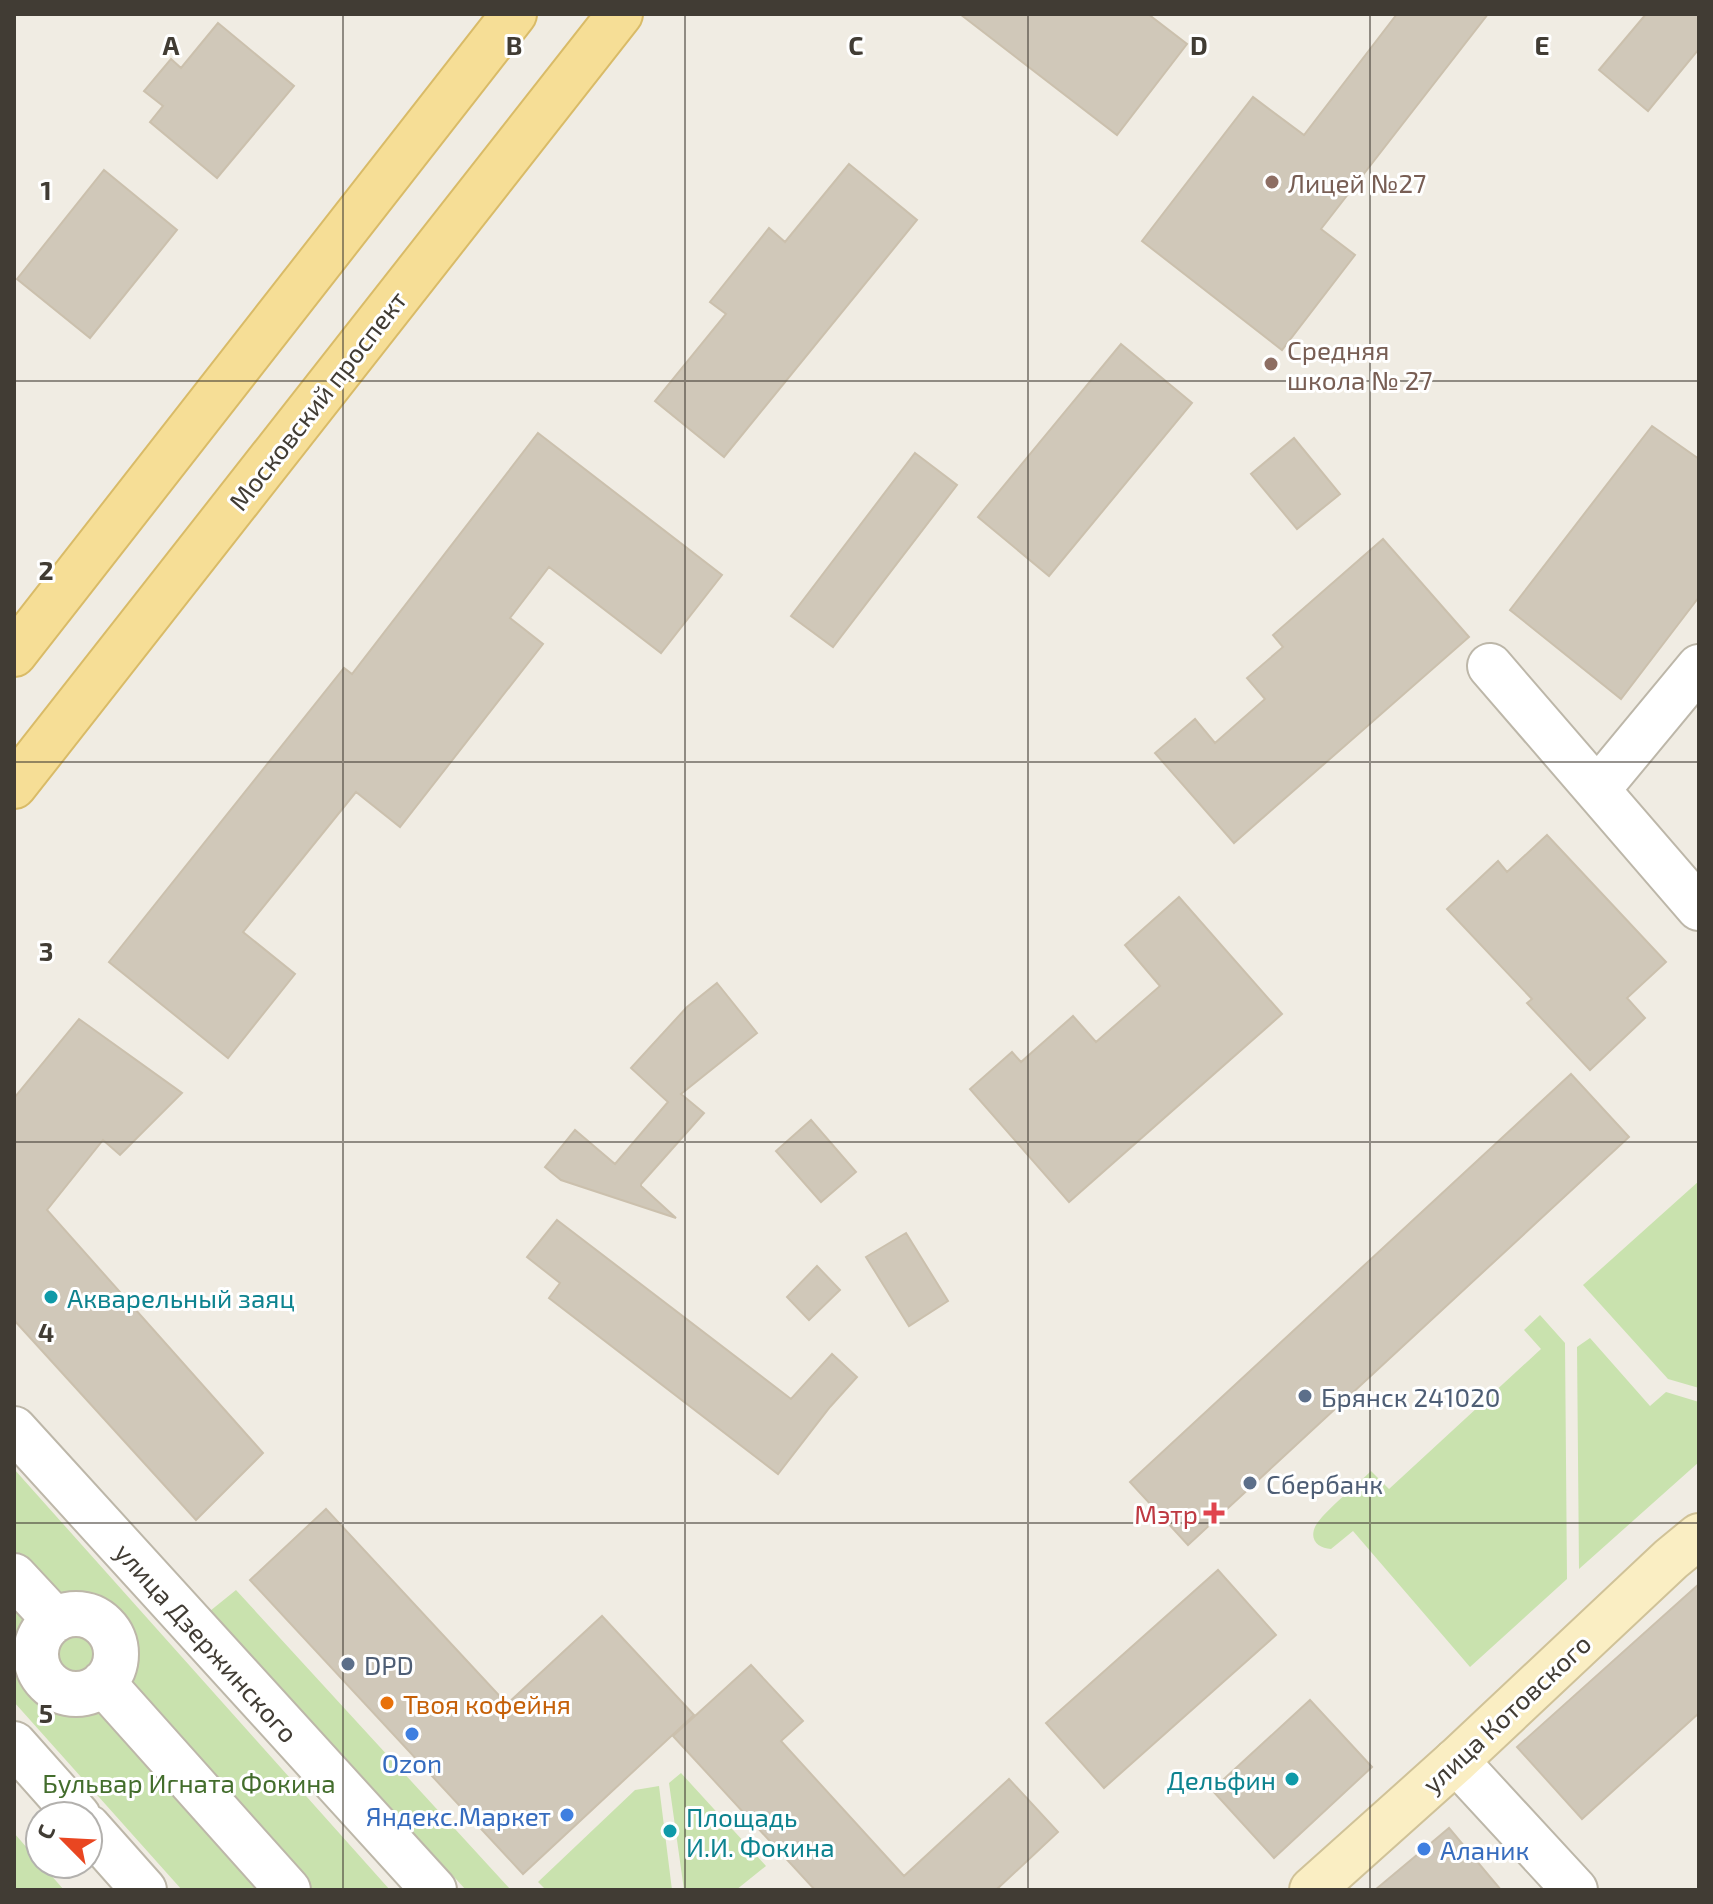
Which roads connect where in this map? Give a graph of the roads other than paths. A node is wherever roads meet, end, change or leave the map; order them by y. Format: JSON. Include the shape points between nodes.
{"nodes":[{"id":1,"x":514,"y":14,"type":"edge"},
{"id":2,"x":620,"y":14,"type":"edge"},
{"id":3,"x":14,"y":654,"type":"edge"},
{"id":4,"x":1490,"y":666,"type":"dead end"},
{"id":5,"x":1699,"y":667,"type":"edge"},
{"id":6,"x":14,"y":786,"type":"edge"},
{"id":7,"x":1598,"y":789,"type":"junction"},
{"id":8,"x":1699,"y":908,"type":"edge"},
{"id":9,"x":14,"y":1429,"type":"edge"},
{"id":10,"x":1699,"y":1536,"type":"edge"},
{"id":11,"x":14,"y":1576,"type":"edge"},
{"id":12,"x":14,"y":1744,"type":"edge"},
{"id":13,"x":1456,"y":1761,"type":"junction"},
{"id":14,"x":64,"y":1800,"type":"edge"},
{"id":15,"x":104,"y":1845,"type":"edge"},
{"id":16,"x":144,"y":1890,"type":"edge"},
{"id":17,"x":288,"y":1890,"type":"edge"},
{"id":18,"x":434,"y":1890,"type":"edge"},
{"id":19,"x":1312,"y":1890,"type":"edge"},
{"id":20,"x":1575,"y":1890,"type":"edge"}],
"edges":[{"from":1,"to":3,"type":"main road"},
{"from":2,"to":6,"type":"main road","name":"Московский проспект"},
{"from":4,"to":7,"type":"street"},
{"from":5,"to":7,"type":"street"},
{"from":7,"to":8,"type":"street"},
{"from":9,"to":18,"type":"street","name":"улица Дзержинского"},
{"from":10,"to":13,"type":"street","name":"улица Котовского"},
{"from":11,"to":17,"type":"street","via":[[55,1620],[37,1643],[40,1672],[49,1684],[76,1694],[103,1683]]},
{"from":12,"to":14,"type":"street"},
{"from":13,"to":19,"type":"street","name":"улица Котовского"},
{"from":13,"to":20,"type":"street"},
{"from":15,"to":16,"type":"street"}]}
